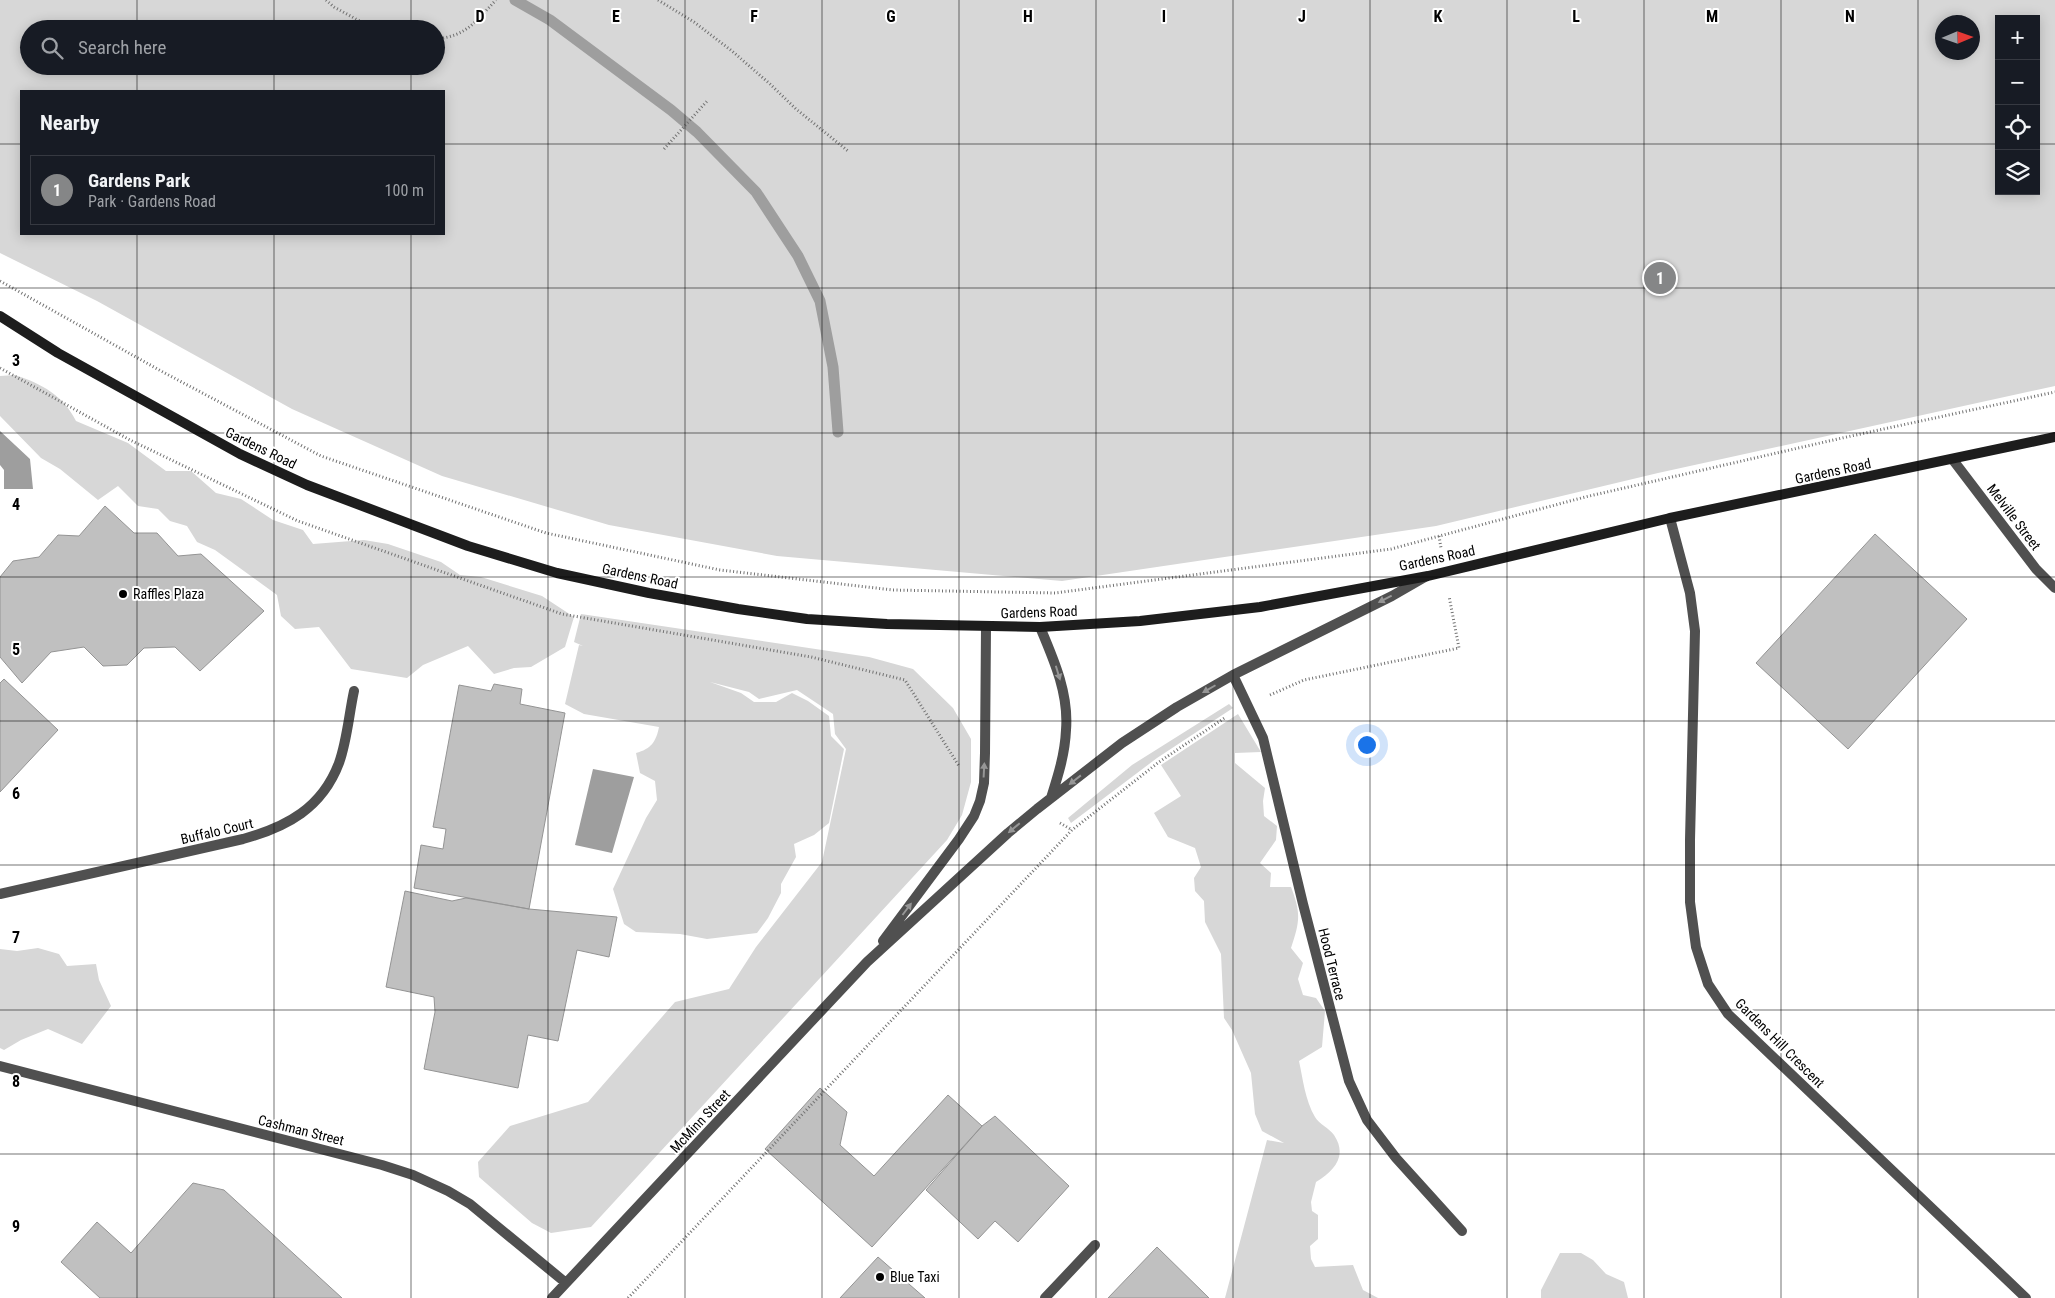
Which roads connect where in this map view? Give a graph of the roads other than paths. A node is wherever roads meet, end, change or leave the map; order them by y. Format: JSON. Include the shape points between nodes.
{"nodes":[{"id":1,"x":0,"y":316,"type":"edge"},
{"id":2,"x":0,"y":325,"type":"edge"},
{"id":3,"x":58,"y":353,"type":"junction"},
{"id":4,"x":2055,"y":437,"type":"edge"},
{"id":5,"x":1953,"y":460,"type":"junction"},
{"id":6,"x":1670,"y":518,"type":"junction"},
{"id":7,"x":1428,"y":576,"type":"junction"},
{"id":8,"x":2055,"y":588,"type":"edge"},
{"id":9,"x":986,"y":628,"type":"junction"},
{"id":10,"x":1040,"y":628,"type":"junction"},
{"id":11,"x":1233,"y":675,"type":"junction"},
{"id":12,"x":354,"y":691,"type":"dead end"},
{"id":13,"x":1052,"y":798,"type":"junction"},
{"id":14,"x":0,"y":894,"type":"edge"},
{"id":15,"x":868,"y":962,"type":"junction"},
{"id":16,"x":0,"y":1066,"type":"edge"},
{"id":17,"x":1462,"y":1231,"type":"dead end"},
{"id":18,"x":1095,"y":1244,"type":"dead end"},
{"id":19,"x":566,"y":1283,"type":"junction"},
{"id":20,"x":552,"y":1298,"type":"edge"},
{"id":21,"x":1045,"y":1298,"type":"edge"},
{"id":22,"x":2026,"y":1298,"type":"edge"}],
"edges":[{"from":1,"to":3,"type":"street","name":"Gardens Road"},
{"from":2,"to":3,"type":"street","name":"Gardens Road"},
{"from":3,"to":9,"type":"street","name":"Gardens Road","via":[[240,454],[307,485],[468,546],[557,573],[712,605],[807,619]]},
{"from":4,"to":5,"type":"street","name":"Gardens Road"},
{"from":5,"to":6,"type":"street","name":"Gardens Road"},
{"from":5,"to":8,"type":"street","name":"Melville Street","via":[[2036,569]]},
{"from":6,"to":7,"type":"street","name":"Gardens Road"},
{"from":6,"to":22,"type":"street","name":"Gardens Hill Crescent","via":[[1690,593],[1695,631],[1690,902],[1696,946],[1708,984],[1728,1014]]},
{"from":7,"to":10,"type":"street","name":"Gardens Road","via":[[1260,607],[1140,621]]},
{"from":7,"to":11,"type":"street","one_way":true},
{"from":9,"to":10,"type":"street","name":"Gardens Road"},
{"from":15,"to":9,"type":"street","one_way":true,"via":[[959,839],[980,801],[984,783]]},
{"from":10,"to":13,"type":"street","one_way":true,"via":[[1054,660],[1066,710],[1062,758]]},
{"from":11,"to":13,"type":"street","one_way":true,"via":[[1122,743]]},
{"from":11,"to":17,"type":"street","name":"Hood Terrace","via":[[1263,738],[1349,1081],[1367,1120],[1396,1158]]},
{"from":12,"to":14,"type":"street","name":"Buffalo Court","via":[[339,761],[332,778],[320,798],[290,821],[243,839]]},
{"from":13,"to":15,"type":"street","one_way":true,"via":[[1008,833]]},
{"from":15,"to":19,"type":"street","name":"McMinn Street"},
{"from":16,"to":19,"type":"street","name":"Cashman Street","via":[[413,1175],[470,1204]]},
{"from":18,"to":21,"type":"street"},
{"from":19,"to":20,"type":"street","name":"McMinn Street"}]}
